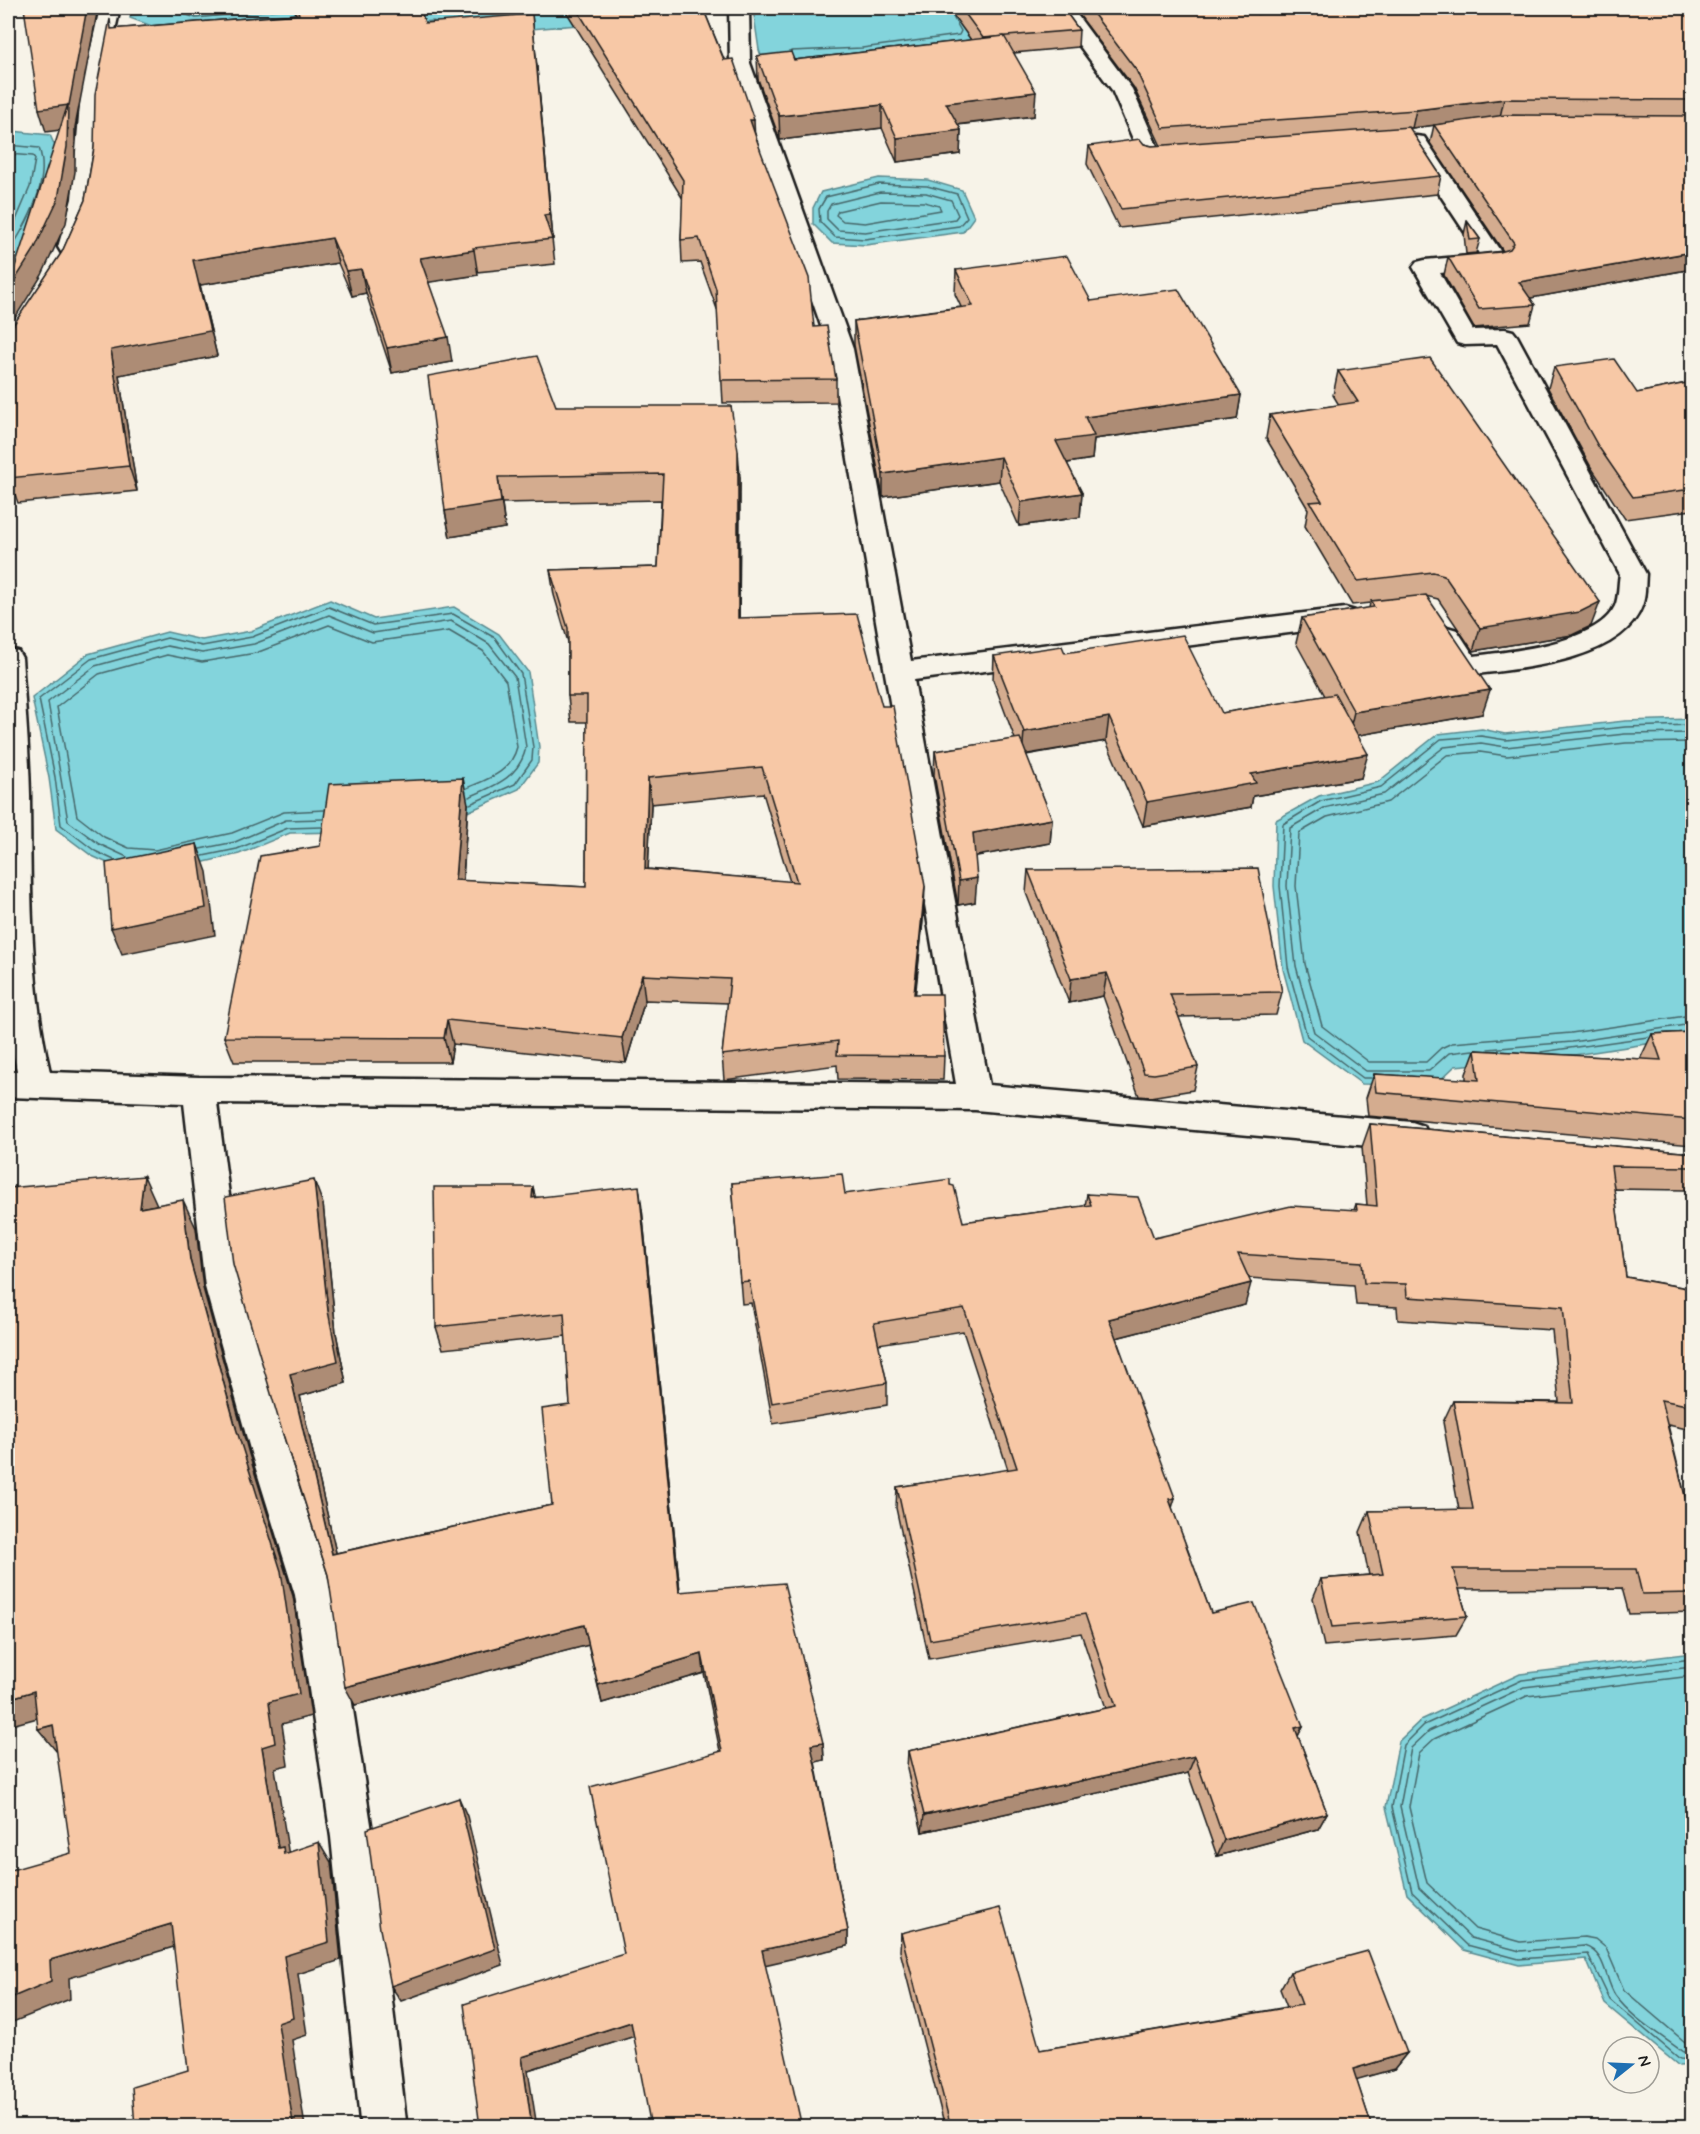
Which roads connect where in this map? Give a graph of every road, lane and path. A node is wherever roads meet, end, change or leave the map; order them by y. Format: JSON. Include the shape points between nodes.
{"nodes":[{"id":1,"x":110,"y":8,"type":"edge"},
{"id":2,"x":739,"y":8,"type":"edge"},
{"id":3,"x":1062,"y":8,"type":"edge"},
{"id":4,"x":1412,"y":135,"type":"edge"},
{"id":5,"x":1205,"y":151,"type":"edge"},
{"id":6,"x":60,"y":266,"type":"edge"},
{"id":7,"x":1369,"y":614,"type":"edge"},
{"id":8,"x":1434,"y":617,"type":"edge"},
{"id":9,"x":8,"y":658,"type":"edge"},
{"id":10,"x":899,"y":672,"type":"junction"},
{"id":11,"x":22,"y":1084,"type":"edge"},
{"id":12,"x":199,"y":1090,"type":"junction"},
{"id":13,"x":975,"y":1097,"type":"junction"},
{"id":14,"x":1434,"y":1138,"type":"edge"},
{"id":15,"x":381,"y":2127,"type":"edge"}],
"edges":[{"from":1,"to":6,"type":"street","via":[[89,119],[88,172],[79,224]]},
{"from":2,"to":10,"type":"street","via":[[740,63],[841,349]]},
{"from":3,"to":5,"type":"street","via":[[1122,89],[1150,155]]},
{"from":4,"to":8,"type":"street","via":[[1495,261],[1425,267],[1465,338],[1505,336],[1633,574],[1628,608],[1615,628],[1559,653],[1467,666]]},
{"from":7,"to":10,"type":"street"},
{"from":9,"to":11,"type":"street","via":[[15,792],[14,910],[24,1031]]},
{"from":10,"to":13,"type":"street"},
{"from":11,"to":12,"type":"street"},
{"from":12,"to":13,"type":"street"},
{"from":12,"to":15,"type":"street","via":[[223,1287],[315,1595],[352,1837]]},
{"from":13,"to":14,"type":"street"}]}
